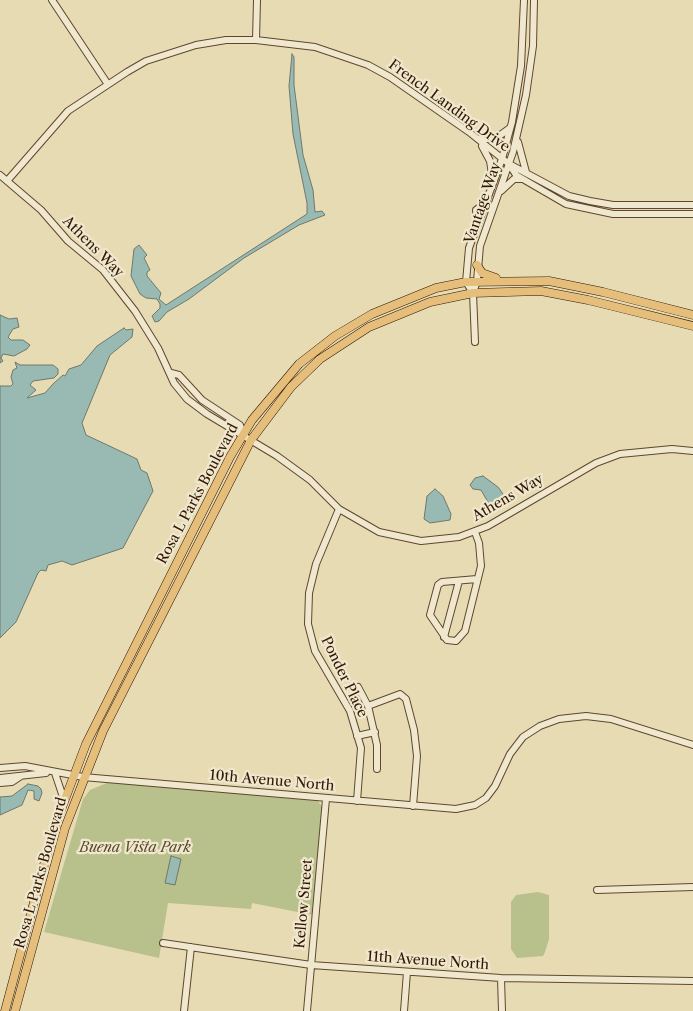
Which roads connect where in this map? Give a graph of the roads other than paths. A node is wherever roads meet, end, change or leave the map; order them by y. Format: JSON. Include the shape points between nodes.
{"nodes":[{"id":1,"x":52,"y":0,"type":"edge"},
{"id":2,"x":257,"y":0,"type":"edge"},
{"id":3,"x":524,"y":0,"type":"edge"},
{"id":4,"x":534,"y":0,"type":"edge"},
{"id":5,"x":256,"y":40,"type":"junction"},
{"id":6,"x":107,"y":83,"type":"junction"},
{"id":7,"x":511,"y":127,"type":"junction"},
{"id":8,"x":517,"y":137,"type":"junction"},
{"id":9,"x":477,"y":139,"type":"junction"},
{"id":10,"x":502,"y":159,"type":"junction"},
{"id":11,"x":509,"y":164,"type":"junction"},
{"id":12,"x":526,"y":172,"type":"junction"},
{"id":13,"x":0,"y":175,"type":"edge"},
{"id":14,"x":523,"y":179,"type":"junction"},
{"id":15,"x":8,"y":181,"type":"junction"},
{"id":16,"x":493,"y":183,"type":"junction"},
{"id":17,"x":569,"y":196,"type":"junction"},
{"id":18,"x":497,"y":199,"type":"junction"},
{"id":19,"x":566,"y":204,"type":"junction"},
{"id":20,"x":690,"y":205,"type":"edge"},
{"id":21,"x":690,"y":214,"type":"edge"},
{"id":22,"x":477,"y":265,"type":"junction"},
{"id":23,"x":477,"y":281,"type":"junction"},
{"id":24,"x":505,"y":281,"type":"junction"},
{"id":25,"x":466,"y":282,"type":"junction"},
{"id":26,"x":473,"y":293,"type":"junction"},
{"id":27,"x":586,"y":299,"type":"junction"},
{"id":28,"x":644,"y":302,"type":"junction"},
{"id":29,"x":693,"y":315,"type":"edge"},
{"id":30,"x":693,"y":326,"type":"edge"},
{"id":31,"x":475,"y":342,"type":"dead end"},
{"id":32,"x":243,"y":434,"type":"junction"},
{"id":33,"x":251,"y":440,"type":"junction"},
{"id":34,"x":693,"y":451,"type":"edge"},
{"id":35,"x":339,"y":509,"type":"junction"},
{"id":36,"x":475,"y":532,"type":"junction"},
{"id":37,"x":477,"y":579,"type":"junction"},
{"id":38,"x":459,"y":581,"type":"junction"},
{"id":39,"x":444,"y":637,"type":"junction"},
{"id":40,"x":358,"y":687,"type":"dead end"},
{"id":41,"x":368,"y":706,"type":"junction"},
{"id":42,"x":375,"y":732,"type":"junction"},
{"id":43,"x":357,"y":736,"type":"junction"},
{"id":44,"x":693,"y":745,"type":"edge"},
{"id":45,"x":0,"y":768,"type":"edge"},
{"id":46,"x":377,"y":769,"type":"dead end"},
{"id":47,"x":52,"y":773,"type":"junction"},
{"id":48,"x":22,"y":775,"type":"junction"},
{"id":49,"x":72,"y":775,"type":"junction"},
{"id":50,"x":83,"y":777,"type":"junction"},
{"id":51,"x":0,"y":778,"type":"edge"},
{"id":52,"x":0,"y":783,"type":"edge"},
{"id":53,"x":326,"y":799,"type":"junction"},
{"id":54,"x":64,"y":800,"type":"junction"},
{"id":55,"x":357,"y":800,"type":"junction"},
{"id":56,"x":413,"y":806,"type":"junction"},
{"id":57,"x":693,"y":887,"type":"edge"},
{"id":58,"x":597,"y":890,"type":"dead end"},
{"id":59,"x":163,"y":943,"type":"dead end"},
{"id":60,"x":191,"y":947,"type":"junction"},
{"id":61,"x":311,"y":966,"type":"junction"},
{"id":62,"x":407,"y":972,"type":"junction"},
{"id":63,"x":501,"y":978,"type":"junction"},
{"id":64,"x":693,"y":980,"type":"edge"},
{"id":65,"x":5,"y":1011,"type":"edge"},
{"id":66,"x":15,"y":1011,"type":"edge"},
{"id":67,"x":184,"y":1011,"type":"edge"},
{"id":68,"x":307,"y":1011,"type":"edge"},
{"id":69,"x":404,"y":1011,"type":"edge"},
{"id":70,"x":502,"y":1011,"type":"edge"}],
"edges":[{"from":1,"to":6,"type":"street"},
{"from":2,"to":5,"type":"street"},
{"from":3,"to":7,"type":"street","name":"Vantage Way","via":[[520,78]]},
{"from":4,"to":8,"type":"street","name":"Vantage Way","via":[[530,76]]},
{"from":5,"to":6,"type":"street","name":"French Landing Drive","via":[[196,45],[146,61]]},
{"from":5,"to":9,"type":"street","name":"French Landing Drive","via":[[315,47],[368,65]]},
{"from":6,"to":15,"type":"street","name":"French Landing Drive","via":[[68,111]]},
{"from":7,"to":9,"type":"street","via":[[495,138]]},
{"from":7,"to":10,"type":"street","name":"Vantage Way"},
{"from":8,"to":11,"type":"street","name":"Vantage Way"},
{"from":8,"to":12,"type":"street"},
{"from":9,"to":10,"type":"street","name":"French Landing Drive"},
{"from":9,"to":16,"type":"street","via":[[490,161]]},
{"from":10,"to":11,"type":"street","name":"French Landing Drive"},
{"from":10,"to":16,"type":"street","name":"Vantage Way"},
{"from":11,"to":12,"type":"street","name":"French Landing Drive"},
{"from":11,"to":14,"type":"street","name":"French Landing Drive"},
{"from":11,"to":18,"type":"street","name":"Vantage Way"},
{"from":12,"to":17,"type":"street","name":"French Landing Drive"},
{"from":13,"to":15,"type":"street","name":"Athens Way"},
{"from":14,"to":18,"type":"street","via":[[514,179],[506,185]]},
{"from":14,"to":19,"type":"street","name":"French Landing Drive"},
{"from":15,"to":32,"type":"street","name":"Athens Way","via":[[41,210],[68,241],[103,270],[135,312],[174,383],[194,405]]},
{"from":16,"to":25,"type":"street","name":"Vantage Way","via":[[469,248]]},
{"from":17,"to":19,"type":"street"},
{"from":17,"to":20,"type":"street","name":"French Landing Drive","via":[[613,205]]},
{"from":18,"to":22,"type":"street","name":"Vantage Way","via":[[480,246]]},
{"from":19,"to":21,"type":"street","name":"French Landing Drive","via":[[612,214]]},
{"from":22,"to":23,"type":"street","name":"Vantage Way"},
{"from":22,"to":24,"type":"main road","via":[[483,274]]},
{"from":23,"to":24,"type":"main road","name":"Rosa L Parks Boulevard"},
{"from":23,"to":25,"type":"main road","name":"Rosa L Parks Boulevard"},
{"from":23,"to":26,"type":"street","name":"Vantage Way"},
{"from":24,"to":28,"type":"main road","name":"Rosa L Parks Boulevard","via":[[549,281]]},
{"from":25,"to":26,"type":"street"},
{"from":25,"to":32,"type":"main road","name":"Rosa L Parks Boulevard","via":[[403,300],[335,336],[299,364]]},
{"from":26,"to":27,"type":"main road","name":"Rosa L Parks Boulevard","via":[[541,291]]},
{"from":26,"to":31,"type":"street"},
{"from":26,"to":33,"type":"main road","name":"Rosa L Parks Boulevard","via":[[405,311],[340,344],[291,387]]},
{"from":27,"to":28,"type":"main road","via":[[635,306]]},
{"from":27,"to":30,"type":"main road","name":"Rosa L Parks Boulevard"},
{"from":28,"to":29,"type":"main road","name":"Rosa L Parks Boulevard"},
{"from":32,"to":33,"type":"street","name":"Athens Way"},
{"from":32,"to":49,"type":"main road","name":"Rosa L Parks Boulevard","via":[[129,655]]},
{"from":33,"to":35,"type":"street","name":"Athens Way","via":[[310,480]]},
{"from":33,"to":50,"type":"main road","name":"Rosa L Parks Boulevard","via":[[136,662]]},
{"from":34,"to":36,"type":"street","name":"Athens Way","via":[[672,449],[620,454],[596,463]]},
{"from":35,"to":36,"type":"street","name":"Athens Way","via":[[373,529],[406,539],[434,541]]},
{"from":35,"to":43,"type":"street","name":"Ponder Place","via":[[316,564],[309,593],[308,624],[315,651],[350,711]]},
{"from":36,"to":37,"type":"street","via":[[481,554]]},
{"from":37,"to":38,"type":"street"},
{"from":37,"to":39,"type":"street","via":[[465,631],[456,641]]},
{"from":38,"to":39,"type":"street"},
{"from":38,"to":39,"type":"street","via":[[442,582],[438,586],[430,615]]},
{"from":40,"to":41,"type":"street"},
{"from":41,"to":42,"type":"street"},
{"from":41,"to":56,"type":"street","via":[[400,694],[406,699],[417,756]]},
{"from":42,"to":43,"type":"street"},
{"from":42,"to":46,"type":"street"},
{"from":43,"to":55,"type":"street","name":"Ponder Place","via":[[361,748]]},
{"from":44,"to":56,"type":"street","name":"10th Avenue North","via":[[610,719],[586,716],[559,719],[523,737],[510,754],[491,792],[480,802],[456,809]]},
{"from":45,"to":47,"type":"street","via":[[25,766]]},
{"from":47,"to":48,"type":"street"},
{"from":47,"to":49,"type":"street","name":"10th Avenue North"},
{"from":47,"to":54,"type":"street"},
{"from":48,"to":51,"type":"street"},
{"from":48,"to":52,"type":"street","via":[[12,782]]},
{"from":49,"to":50,"type":"street","name":"10th Avenue North"},
{"from":49,"to":54,"type":"main road","name":"Rosa L Parks Boulevard"},
{"from":50,"to":53,"type":"street","name":"10th Avenue North"},
{"from":50,"to":66,"type":"main road","name":"Rosa L Parks Boulevard","via":[[63,835]]},
{"from":53,"to":55,"type":"street","name":"10th Avenue North"},
{"from":53,"to":61,"type":"street","name":"Kellow Street"},
{"from":54,"to":65,"type":"main road","name":"Rosa L Parks Boulevard"},
{"from":55,"to":56,"type":"street","name":"10th Avenue North"},
{"from":57,"to":58,"type":"street"},
{"from":59,"to":60,"type":"street","name":"11th Avenue North"},
{"from":60,"to":61,"type":"street","name":"11th Avenue North"},
{"from":60,"to":67,"type":"street"},
{"from":61,"to":62,"type":"street","name":"11th Avenue North"},
{"from":61,"to":68,"type":"street","name":"Kellow Street"},
{"from":62,"to":63,"type":"street","name":"11th Avenue North"},
{"from":62,"to":69,"type":"street"},
{"from":63,"to":64,"type":"street","name":"11th Avenue North"},
{"from":63,"to":70,"type":"street"}]}
